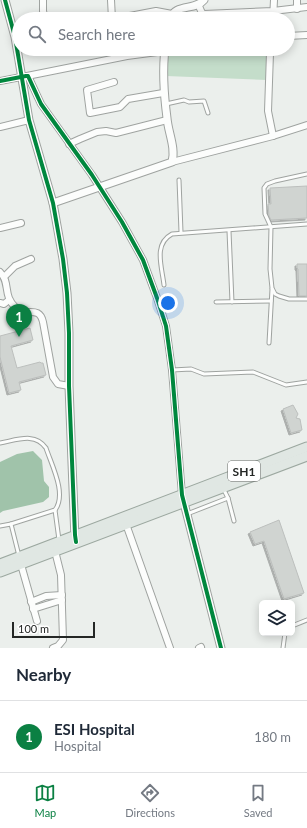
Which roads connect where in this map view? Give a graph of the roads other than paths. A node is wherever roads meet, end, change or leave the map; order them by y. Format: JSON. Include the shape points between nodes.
{"nodes":[{"id":1,"x":5,"y":0,"type":"edge"},
{"id":2,"x":43,"y":0,"type":"edge"},
{"id":3,"x":110,"y":0,"type":"edge"},
{"id":4,"x":274,"y":0,"type":"edge"},
{"id":5,"x":296,"y":0,"type":"edge"},
{"id":6,"x":201,"y":2,"type":"edge"},
{"id":7,"x":307,"y":7,"type":"edge"},
{"id":8,"x":297,"y":9,"type":"junction"},
{"id":9,"x":43,"y":12,"type":"edge"},
{"id":10,"x":112,"y":12,"type":"edge"},
{"id":11,"x":175,"y":12,"type":"edge"},
{"id":12,"x":273,"y":12,"type":"joint"},
{"id":13,"x":12,"y":21,"type":"edge"},
{"id":14,"x":307,"y":35,"type":"edge"},
{"id":15,"x":295,"y":36,"type":"edge"},
{"id":16,"x":21,"y":56,"type":"edge"},
{"id":17,"x":127,"y":56,"type":"edge"},
{"id":18,"x":165,"y":56,"type":"edge"},
{"id":19,"x":270,"y":56,"type":"edge"},
{"id":20,"x":25,"y":76,"type":"junction"},
{"id":21,"x":0,"y":81,"type":"edge"},
{"id":22,"x":114,"y":82,"type":"dead end"},
{"id":23,"x":163,"y":92,"type":"junction"},
{"id":24,"x":165,"y":104,"type":"junction"},
{"id":25,"x":208,"y":113,"type":"dead end"},
{"id":26,"x":29,"y":120,"type":"junction"},
{"id":27,"x":167,"y":120,"type":"junction"},
{"id":28,"x":307,"y":125,"type":"edge"},
{"id":29,"x":0,"y":127,"type":"edge"},
{"id":30,"x":273,"y":136,"type":"junction"},
{"id":31,"x":69,"y":144,"type":"junction"},
{"id":32,"x":172,"y":162,"type":"junction"},
{"id":33,"x":307,"y":174,"type":"edge"},
{"id":34,"x":179,"y":180,"type":"dead end"},
{"id":35,"x":99,"y":187,"type":"junction"},
{"id":36,"x":53,"y":204,"type":"junction"},
{"id":37,"x":21,"y":223,"type":"dead end"},
{"id":38,"x":307,"y":224,"type":"edge"},
{"id":39,"x":271,"y":227,"type":"junction"},
{"id":40,"x":0,"y":228,"type":"edge"},
{"id":41,"x":229,"y":231,"type":"junction"},
{"id":42,"x":181,"y":232,"type":"junction"},
{"id":43,"x":31,"y":259,"type":"dead end"},
{"id":44,"x":2,"y":275,"type":"edge"},
{"id":45,"x":164,"y":285,"type":"dead end"},
{"id":46,"x":272,"y":288,"type":"junction"},
{"id":47,"x":3,"y":289,"type":"edge"},
{"id":48,"x":307,"y":299,"type":"edge"},
{"id":49,"x":9,"y":300,"type":"junction"},
{"id":50,"x":216,"y":302,"type":"dead end"},
{"id":51,"x":232,"y":302,"type":"junction"},
{"id":52,"x":271,"y":302,"type":"junction"},
{"id":53,"x":0,"y":303,"type":"edge"},
{"id":54,"x":269,"y":343,"type":"dead end"},
{"id":55,"x":172,"y":370,"type":"junction"},
{"id":56,"x":307,"y":382,"type":"edge"},
{"id":57,"x":69,"y":386,"type":"junction"},
{"id":58,"x":0,"y":443,"type":"edge"},
{"id":59,"x":307,"y":447,"type":"edge"},
{"id":60,"x":307,"y":456,"type":"edge"},
{"id":61,"x":223,"y":488,"type":"junction"},
{"id":62,"x":228,"y":498,"type":"junction"},
{"id":63,"x":183,"y":499,"type":"junction"},
{"id":64,"x":55,"y":510,"type":"junction"},
{"id":65,"x":187,"y":514,"type":"junction"},
{"id":66,"x":234,"y":521,"type":"dead end"},
{"id":67,"x":11,"y":524,"type":"junction"},
{"id":68,"x":126,"y":524,"type":"junction"},
{"id":69,"x":0,"y":526,"type":"edge"},
{"id":70,"x":75,"y":539,"type":"junction"},
{"id":71,"x":59,"y":541,"type":"junction"},
{"id":72,"x":55,"y":551,"type":"junction"},
{"id":73,"x":20,"y":560,"type":"junction"},
{"id":74,"x":0,"y":564,"type":"edge"},
{"id":75,"x":0,"y":572,"type":"edge"},
{"id":76,"x":62,"y":598,"type":"junction"},
{"id":77,"x":31,"y":602,"type":"junction"},
{"id":78,"x":33,"y":609,"type":"junction"},
{"id":79,"x":307,"y":620,"type":"edge"},
{"id":80,"x":37,"y":621,"type":"dead end"},
{"id":81,"x":295,"y":625,"type":"edge"},
{"id":82,"x":285,"y":636,"type":"edge"},
{"id":83,"x":53,"y":648,"type":"edge"},
{"id":84,"x":170,"y":648,"type":"edge"},
{"id":85,"x":221,"y":648,"type":"edge"},
{"id":86,"x":283,"y":648,"type":"edge"}],
"edges":[{"from":1,"to":13,"type":"street"},
{"from":2,"to":9,"type":"street"},
{"from":3,"to":10,"type":"street"},
{"from":4,"to":12,"type":"street"},
{"from":5,"to":8,"type":"street"},
{"from":6,"to":11,"type":"street"},
{"from":7,"to":8,"type":"street"},
{"from":8,"to":12,"type":"street"},
{"from":14,"to":15,"type":"street"},
{"from":16,"to":20,"type":"street"},
{"from":17,"to":20,"type":"street"},
{"from":18,"to":23,"type":"street"},
{"from":19,"to":30,"type":"street","via":[[268,111]]},
{"from":20,"to":21,"type":"street"},
{"from":20,"to":26,"type":"street"},
{"from":20,"to":31,"type":"street"},
{"from":22,"to":23,"type":"street","via":[[87,90],[90,113],[118,108],[128,99]]},
{"from":23,"to":24,"type":"street"},
{"from":24,"to":25,"type":"lane","via":[[182,100],[204,100]]},
{"from":24,"to":27,"type":"street"},
{"from":26,"to":29,"type":"street"},
{"from":26,"to":36,"type":"street"},
{"from":27,"to":31,"type":"street","via":[[116,133],[97,132]]},
{"from":27,"to":32,"type":"street","via":[[173,152]]},
{"from":28,"to":30,"type":"street"},
{"from":30,"to":32,"type":"street"},
{"from":31,"to":35,"type":"street"},
{"from":32,"to":35,"type":"street"},
{"from":33,"to":39,"type":"lane","via":[[275,181],[264,188],[265,214]]},
{"from":34,"to":42,"type":"lane"},
{"from":35,"to":36,"type":"street"},
{"from":35,"to":55,"type":"street","via":[[122,222],[150,277],[166,326]]},
{"from":36,"to":57,"type":"street","via":[[67,293]]},
{"from":37,"to":40,"type":"street"},
{"from":38,"to":39,"type":"lane"},
{"from":39,"to":41,"type":"lane"},
{"from":39,"to":46,"type":"lane"},
{"from":41,"to":42,"type":"lane"},
{"from":41,"to":51,"type":"lane"},
{"from":42,"to":45,"type":"lane","via":[[168,236],[161,247]]},
{"from":43,"to":44,"type":"street"},
{"from":44,"to":47,"type":"street"},
{"from":46,"to":48,"type":"lane","via":[[275,294],[280,296]]},
{"from":46,"to":52,"type":"lane"},
{"from":47,"to":49,"type":"street"},
{"from":49,"to":53,"type":"street","via":[[4,304]]},
{"from":49,"to":57,"type":"street","via":[[18,310],[34,312],[41,316],[53,377],[58,384]]},
{"from":50,"to":51,"type":"lane"},
{"from":51,"to":52,"type":"lane"},
{"from":52,"to":54,"type":"lane"},
{"from":55,"to":56,"type":"lane","via":[[191,369],[204,374],[253,372],[286,385]]},
{"from":55,"to":63,"type":"street"},
{"from":57,"to":70,"type":"street"},
{"from":58,"to":64,"type":"lane","via":[[30,438],[42,443],[60,489],[59,504]]},
{"from":59,"to":63,"type":"main road","number":"SH1"},
{"from":60,"to":61,"type":"main road","number":"SH1"},
{"from":61,"to":62,"type":"lane"},
{"from":61,"to":63,"type":"main road","number":"SH1"},
{"from":62,"to":65,"type":"lane"},
{"from":62,"to":66,"type":"lane"},
{"from":63,"to":65,"type":"street"},
{"from":63,"to":68,"type":"main road","number":"SH1"},
{"from":63,"to":70,"type":"main road","number":"SH1"},
{"from":64,"to":67,"type":"lane"},
{"from":64,"to":71,"type":"lane"},
{"from":65,"to":85,"type":"street"},
{"from":67,"to":69,"type":"lane"},
{"from":67,"to":73,"type":"lane"},
{"from":68,"to":70,"type":"main road","number":"SH1"},
{"from":68,"to":84,"type":"street"},
{"from":70,"to":71,"type":"main road","number":"SH1"},
{"from":70,"to":72,"type":"main road","number":"SH1"},
{"from":71,"to":73,"type":"main road","number":"SH1"},
{"from":72,"to":73,"type":"main road","number":"SH1"},
{"from":72,"to":76,"type":"street","via":[[61,575]]},
{"from":73,"to":74,"type":"main road","number":"SH1"},
{"from":73,"to":75,"type":"main road","number":"SH1"},
{"from":73,"to":77,"type":"street"},
{"from":76,"to":77,"type":"street","via":[[46,596]]},
{"from":76,"to":78,"type":"street"},
{"from":76,"to":83,"type":"street","via":[[63,640]]},
{"from":77,"to":78,"type":"street"},
{"from":78,"to":80,"type":"street"},
{"from":79,"to":81,"type":"lane"},
{"from":82,"to":86,"type":"lane"}]}
